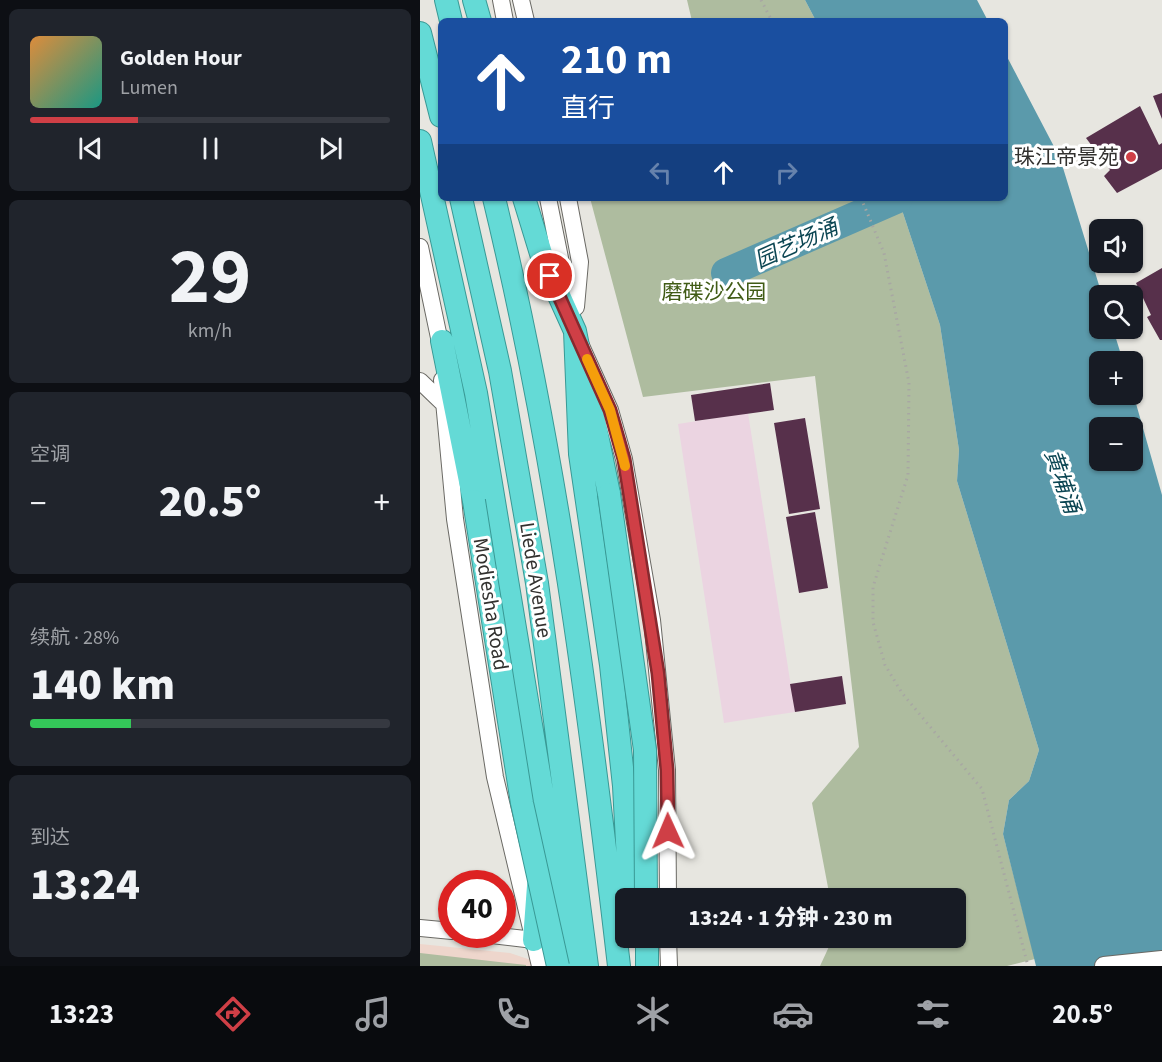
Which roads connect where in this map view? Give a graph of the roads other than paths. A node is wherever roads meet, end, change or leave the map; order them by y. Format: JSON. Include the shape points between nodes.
{"nodes":[{"id":1,"x":446,"y":0,"type":"edge"},
{"id":2,"x":474,"y":0,"type":"edge"},
{"id":3,"x":501,"y":0,"type":"edge"},
{"id":4,"x":521,"y":0,"type":"edge"},
{"id":5,"x":450,"y":18,"type":"edge"},
{"id":6,"x":479,"y":18,"type":"edge"},
{"id":7,"x":504,"y":18,"type":"edge"},
{"id":8,"x":525,"y":18,"type":"edge"},
{"id":9,"x":420,"y":33,"type":"edge"},
{"id":10,"x":438,"y":104,"type":"edge"},
{"id":11,"x":420,"y":141,"type":"edge"},
{"id":12,"x":462,"y":201,"type":"edge"},
{"id":13,"x":495,"y":201,"type":"edge"},
{"id":14,"x":525,"y":201,"type":"edge"},
{"id":15,"x":549,"y":201,"type":"edge"},
{"id":16,"x":569,"y":201,"type":"edge"},
{"id":17,"x":420,"y":247,"type":"edge"},
{"id":18,"x":429,"y":288,"type":"junction"},
{"id":19,"x":420,"y":313,"type":"edge"},
{"id":20,"x":574,"y":331,"type":"junction"},
{"id":21,"x":442,"y":341,"type":"junction"},
{"id":22,"x":420,"y":381,"type":"edge"},
{"id":23,"x":443,"y":402,"type":"junction"},
{"id":24,"x":461,"y":430,"type":"junction"},
{"id":25,"x":545,"y":813,"type":"junction"},
{"id":26,"x":626,"y":837,"type":"junction"},
{"id":27,"x":629,"y":888,"type":"edge"},
{"id":28,"x":646,"y":888,"type":"edge"},
{"id":29,"x":648,"y":888,"type":"edge"},
{"id":30,"x":668,"y":888,"type":"edge"},
{"id":31,"x":420,"y":928,"type":"edge"},
{"id":32,"x":438,"y":930,"type":"edge"},
{"id":33,"x":516,"y":938,"type":"edge"},
{"id":34,"x":534,"y":940,"type":"junction"},
{"id":35,"x":632,"y":948,"type":"edge"},
{"id":36,"x":647,"y":948,"type":"edge"},
{"id":37,"x":668,"y":948,"type":"edge"},
{"id":38,"x":1162,"y":960,"type":"edge"},
{"id":39,"x":540,"y":966,"type":"edge"},
{"id":40,"x":558,"y":966,"type":"edge"},
{"id":41,"x":571,"y":966,"type":"edge"},
{"id":42,"x":587,"y":966,"type":"edge"},
{"id":43,"x":619,"y":966,"type":"edge"},
{"id":44,"x":633,"y":966,"type":"edge"},
{"id":45,"x":647,"y":966,"type":"edge"},
{"id":46,"x":669,"y":966,"type":"edge"},
{"id":47,"x":1104,"y":966,"type":"edge"}],
"edges":[{"from":1,"to":5,"type":"highway"},
{"from":2,"to":6,"type":"highway"},
{"from":3,"to":7,"type":"street"},
{"from":4,"to":8,"type":"street"},
{"from":9,"to":10,"type":"highway"},
{"from":11,"to":25,"type":"highway","via":[[461,316],[511,591]]},
{"from":12,"to":42,"type":"highway","name":"Liede Avenue","via":[[500,371],[537,583]]},
{"from":13,"to":43,"type":"highway","name":"Liede Avenue","via":[[521,314],[564,546],[586,690]]},
{"from":14,"to":20,"type":"highway","via":[[543,260]]},
{"from":15,"to":20,"type":"street"},
{"from":16,"to":20,"type":"street","via":[[580,262]]},
{"from":17,"to":18,"type":"street","name":"Modiesha Road"},
{"from":18,"to":19,"type":"street"},
{"from":18,"to":21,"type":"street","name":"Modiesha Road"},
{"from":20,"to":26,"type":"highway","via":[[580,454],[611,665]]},
{"from":20,"to":28,"type":"highway","bridge":true,"via":[[609,494],[645,750]]},
{"from":20,"to":30,"type":"street","via":[[610,410],[648,598],[667,770]]},
{"from":21,"to":23,"type":"street","name":"Modiesha Road"},
{"from":21,"to":24,"type":"highway"},
{"from":22,"to":23,"type":"street"},
{"from":23,"to":24,"type":"street"},
{"from":23,"to":34,"type":"street","name":"Modiesha Road","via":[[455,519],[495,777]]},
{"from":24,"to":40,"type":"highway","bridge":true,"via":[[522,803]]},
{"from":25,"to":34,"type":"highway"},
{"from":25,"to":41,"type":"highway"},
{"from":26,"to":27,"type":"highway"},
{"from":26,"to":29,"type":"highway"},
{"from":31,"to":32,"type":"street"},
{"from":33,"to":34,"type":"street"},
{"from":34,"to":39,"type":"street","name":"Modiesha Road"},
{"from":35,"to":44,"type":"highway"},
{"from":36,"to":45,"type":"highway"},
{"from":37,"to":46,"type":"street"},
{"from":38,"to":47,"type":"main road"}]}
